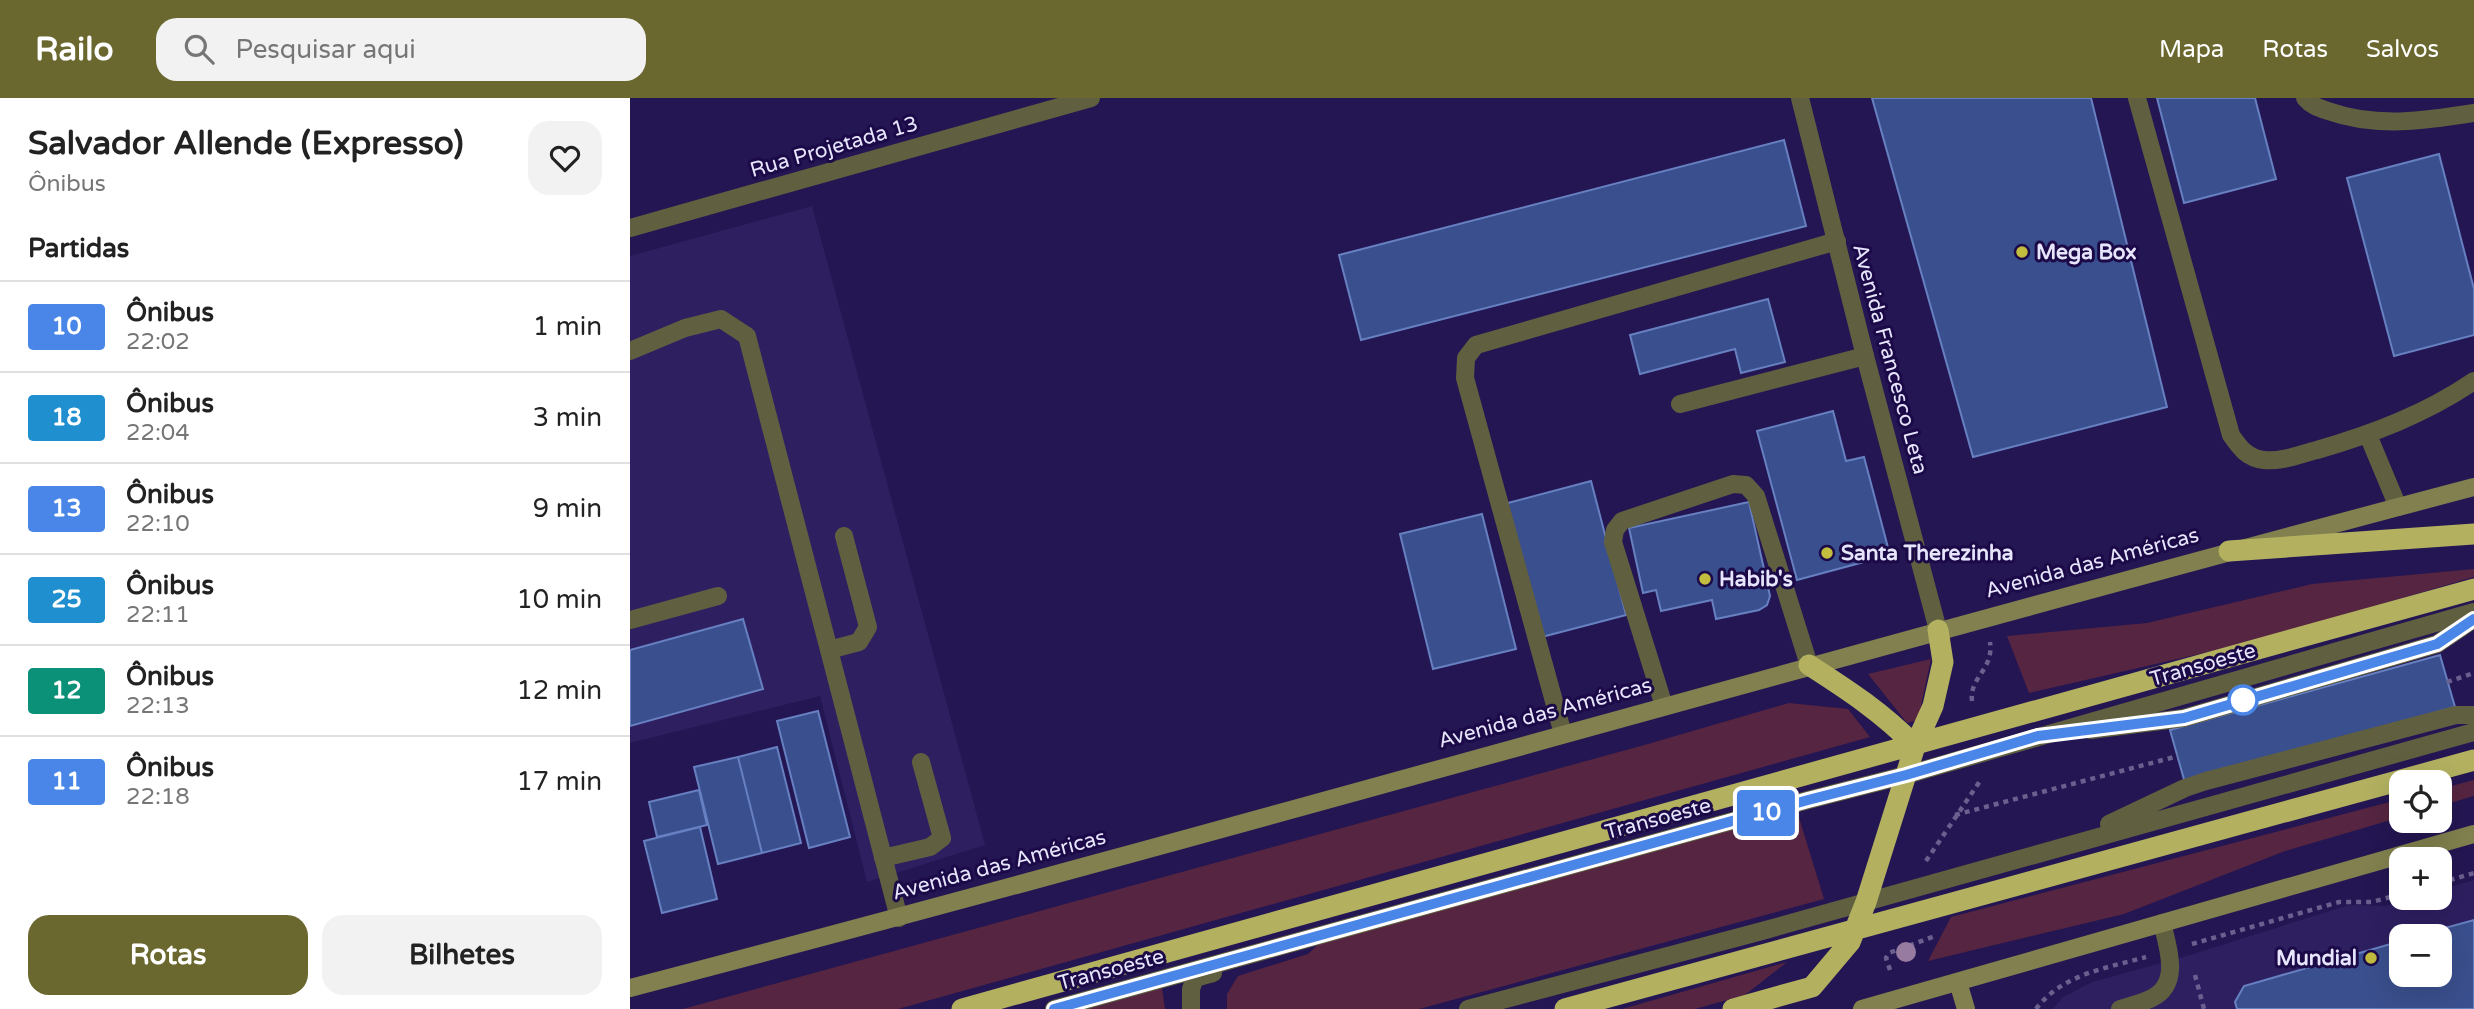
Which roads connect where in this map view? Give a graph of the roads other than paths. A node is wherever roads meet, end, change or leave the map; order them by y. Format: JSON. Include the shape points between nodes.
{"nodes":[{"id":1,"x":1091,"y":98,"type":"edge"},
{"id":2,"x":1800,"y":98,"type":"edge"},
{"id":3,"x":2137,"y":98,"type":"edge"},
{"id":4,"x":2305,"y":98,"type":"edge"},
{"id":5,"x":2474,"y":113,"type":"edge"},
{"id":6,"x":630,"y":228,"type":"edge"},
{"id":7,"x":1836,"y":241,"type":"junction"},
{"id":8,"x":630,"y":351,"type":"edge"},
{"id":9,"x":1866,"y":356,"type":"junction"},
{"id":10,"x":2474,"y":381,"type":"edge"},
{"id":11,"x":1681,"y":404,"type":"dead end"},
{"id":12,"x":2368,"y":435,"type":"junction"},
{"id":13,"x":2474,"y":487,"type":"edge"},
{"id":14,"x":2398,"y":507,"type":"junction"},
{"id":15,"x":2474,"y":534,"type":"edge"},
{"id":16,"x":844,"y":536,"type":"dead end"},
{"id":17,"x":2229,"y":551,"type":"junction"},
{"id":18,"x":2474,"y":589,"type":"edge"},
{"id":19,"x":718,"y":596,"type":"dead end"},
{"id":20,"x":2474,"y":612,"type":"edge"},
{"id":21,"x":630,"y":620,"type":"edge"},
{"id":22,"x":2474,"y":620,"type":"edge"},
{"id":23,"x":1938,"y":630,"type":"junction"},
{"id":24,"x":829,"y":650,"type":"junction"},
{"id":25,"x":1809,"y":666,"type":"junction"},
{"id":26,"x":1664,"y":706,"type":"junction"},
{"id":27,"x":2474,"y":715,"type":"edge"},
{"id":28,"x":2474,"y":732,"type":"edge"},
{"id":29,"x":1563,"y":734,"type":"junction"},
{"id":30,"x":2038,"y":736,"type":"junction"},
{"id":31,"x":1915,"y":746,"type":"junction"},
{"id":32,"x":2474,"y":760,"type":"edge"},
{"id":33,"x":921,"y":762,"type":"dead end"},
{"id":34,"x":1906,"y":775,"type":"junction"},
{"id":35,"x":2474,"y":834,"type":"edge"},
{"id":36,"x":2068,"y":844,"type":"junction"},
{"id":37,"x":883,"y":858,"type":"junction"},
{"id":38,"x":1866,"y":902,"type":"junction"},
{"id":39,"x":899,"y":918,"type":"junction"},
{"id":40,"x":2162,"y":923,"type":"junction"},
{"id":41,"x":1856,"y":930,"type":"junction"},
{"id":42,"x":1317,"y":936,"type":"junction"},
{"id":43,"x":1958,"y":982,"type":"junction"},
{"id":44,"x":630,"y":988,"type":"edge"},
{"id":45,"x":962,"y":1009,"type":"edge"},
{"id":46,"x":1054,"y":1009,"type":"edge"},
{"id":47,"x":1191,"y":1009,"type":"edge"},
{"id":48,"x":1468,"y":1009,"type":"edge"},
{"id":49,"x":1565,"y":1009,"type":"edge"},
{"id":50,"x":1733,"y":1009,"type":"edge"},
{"id":51,"x":1862,"y":1009,"type":"edge"},
{"id":52,"x":1966,"y":1009,"type":"edge"},
{"id":53,"x":2120,"y":1009,"type":"edge"}],
"edges":[{"from":1,"to":6,"type":"street","name":"Rua Projetada 13"},
{"from":2,"to":7,"type":"street","name":"Avenida Francesco Leta"},
{"from":3,"to":12,"type":"street","via":[[2231,435],[2244,453],[2264,460]]},
{"from":4,"to":5,"type":"street","via":[[2311,105],[2345,117],[2378,122],[2427,121]]},
{"from":7,"to":9,"type":"street","name":"Avenida Francesco Leta"},
{"from":7,"to":29,"type":"street","via":[[1476,345],[1466,358],[1465,378]]},
{"from":8,"to":24,"type":"street","via":[[721,319],[747,335]]},
{"from":9,"to":11,"type":"street"},
{"from":9,"to":23,"type":"street","name":"Avenida Francesco Leta"},
{"from":10,"to":12,"type":"street","via":[[2447,400]]},
{"from":12,"to":14,"type":"street"},
{"from":13,"to":14,"type":"main road","name":"Avenida das Américas"},
{"from":14,"to":17,"type":"main road","name":"Avenida das Américas"},
{"from":15,"to":17,"type":"highway"},
{"from":16,"to":24,"type":"street","via":[[868,627],[859,642]]},
{"from":17,"to":23,"type":"main road","name":"Avenida das Américas"},
{"from":18,"to":31,"type":"highway"},
{"from":19,"to":21,"type":"street"},
{"from":20,"to":30,"type":"street","name":"Transoeste"},
{"from":22,"to":30,"type":"street","via":[[2437,644],[2184,718]]},
{"from":23,"to":25,"type":"main road","name":"Avenida das Américas"},
{"from":23,"to":31,"type":"highway","via":[[1943,662],[1940,682]]},
{"from":24,"to":37,"type":"street"},
{"from":25,"to":26,"type":"main road","name":"Avenida das Américas"},
{"from":25,"to":26,"type":"street","via":[[1756,496],[1746,485],[1733,484],[1622,521],[1615,530],[1614,542]]},
{"from":25,"to":31,"type":"highway","via":[[1866,702]]},
{"from":26,"to":29,"type":"main road","name":"Avenida das Américas"},
{"from":27,"to":36,"type":"street","via":[[2456,715],[2206,781]]},
{"from":28,"to":36,"type":"street"},
{"from":29,"to":39,"type":"main road","name":"Avenida das Américas"},
{"from":30,"to":34,"type":"street","name":"Transoeste"},
{"from":31,"to":34,"type":"highway"},
{"from":31,"to":45,"type":"highway"},
{"from":32,"to":41,"type":"highway"},
{"from":33,"to":37,"type":"street","via":[[942,838],[930,847]]},
{"from":34,"to":38,"type":"highway"},
{"from":34,"to":42,"type":"street","name":"Transoeste"},
{"from":35,"to":40,"type":"main road"},
{"from":36,"to":38,"type":"street"},
{"from":37,"to":39,"type":"street"},
{"from":38,"to":41,"type":"highway"},
{"from":38,"to":48,"type":"street"},
{"from":39,"to":44,"type":"main road","name":"Avenida das Américas"},
{"from":40,"to":43,"type":"main road"},
{"from":40,"to":53,"type":"street","via":[[2169,979],[2152,998]]},
{"from":41,"to":49,"type":"highway"},
{"from":41,"to":50,"type":"highway","via":[[1812,986]]},
{"from":42,"to":46,"type":"street","name":"Transoeste"},
{"from":42,"to":47,"type":"street","via":[[1302,948],[1195,978]]},
{"from":43,"to":51,"type":"main road"},
{"from":43,"to":52,"type":"main road"}]}
